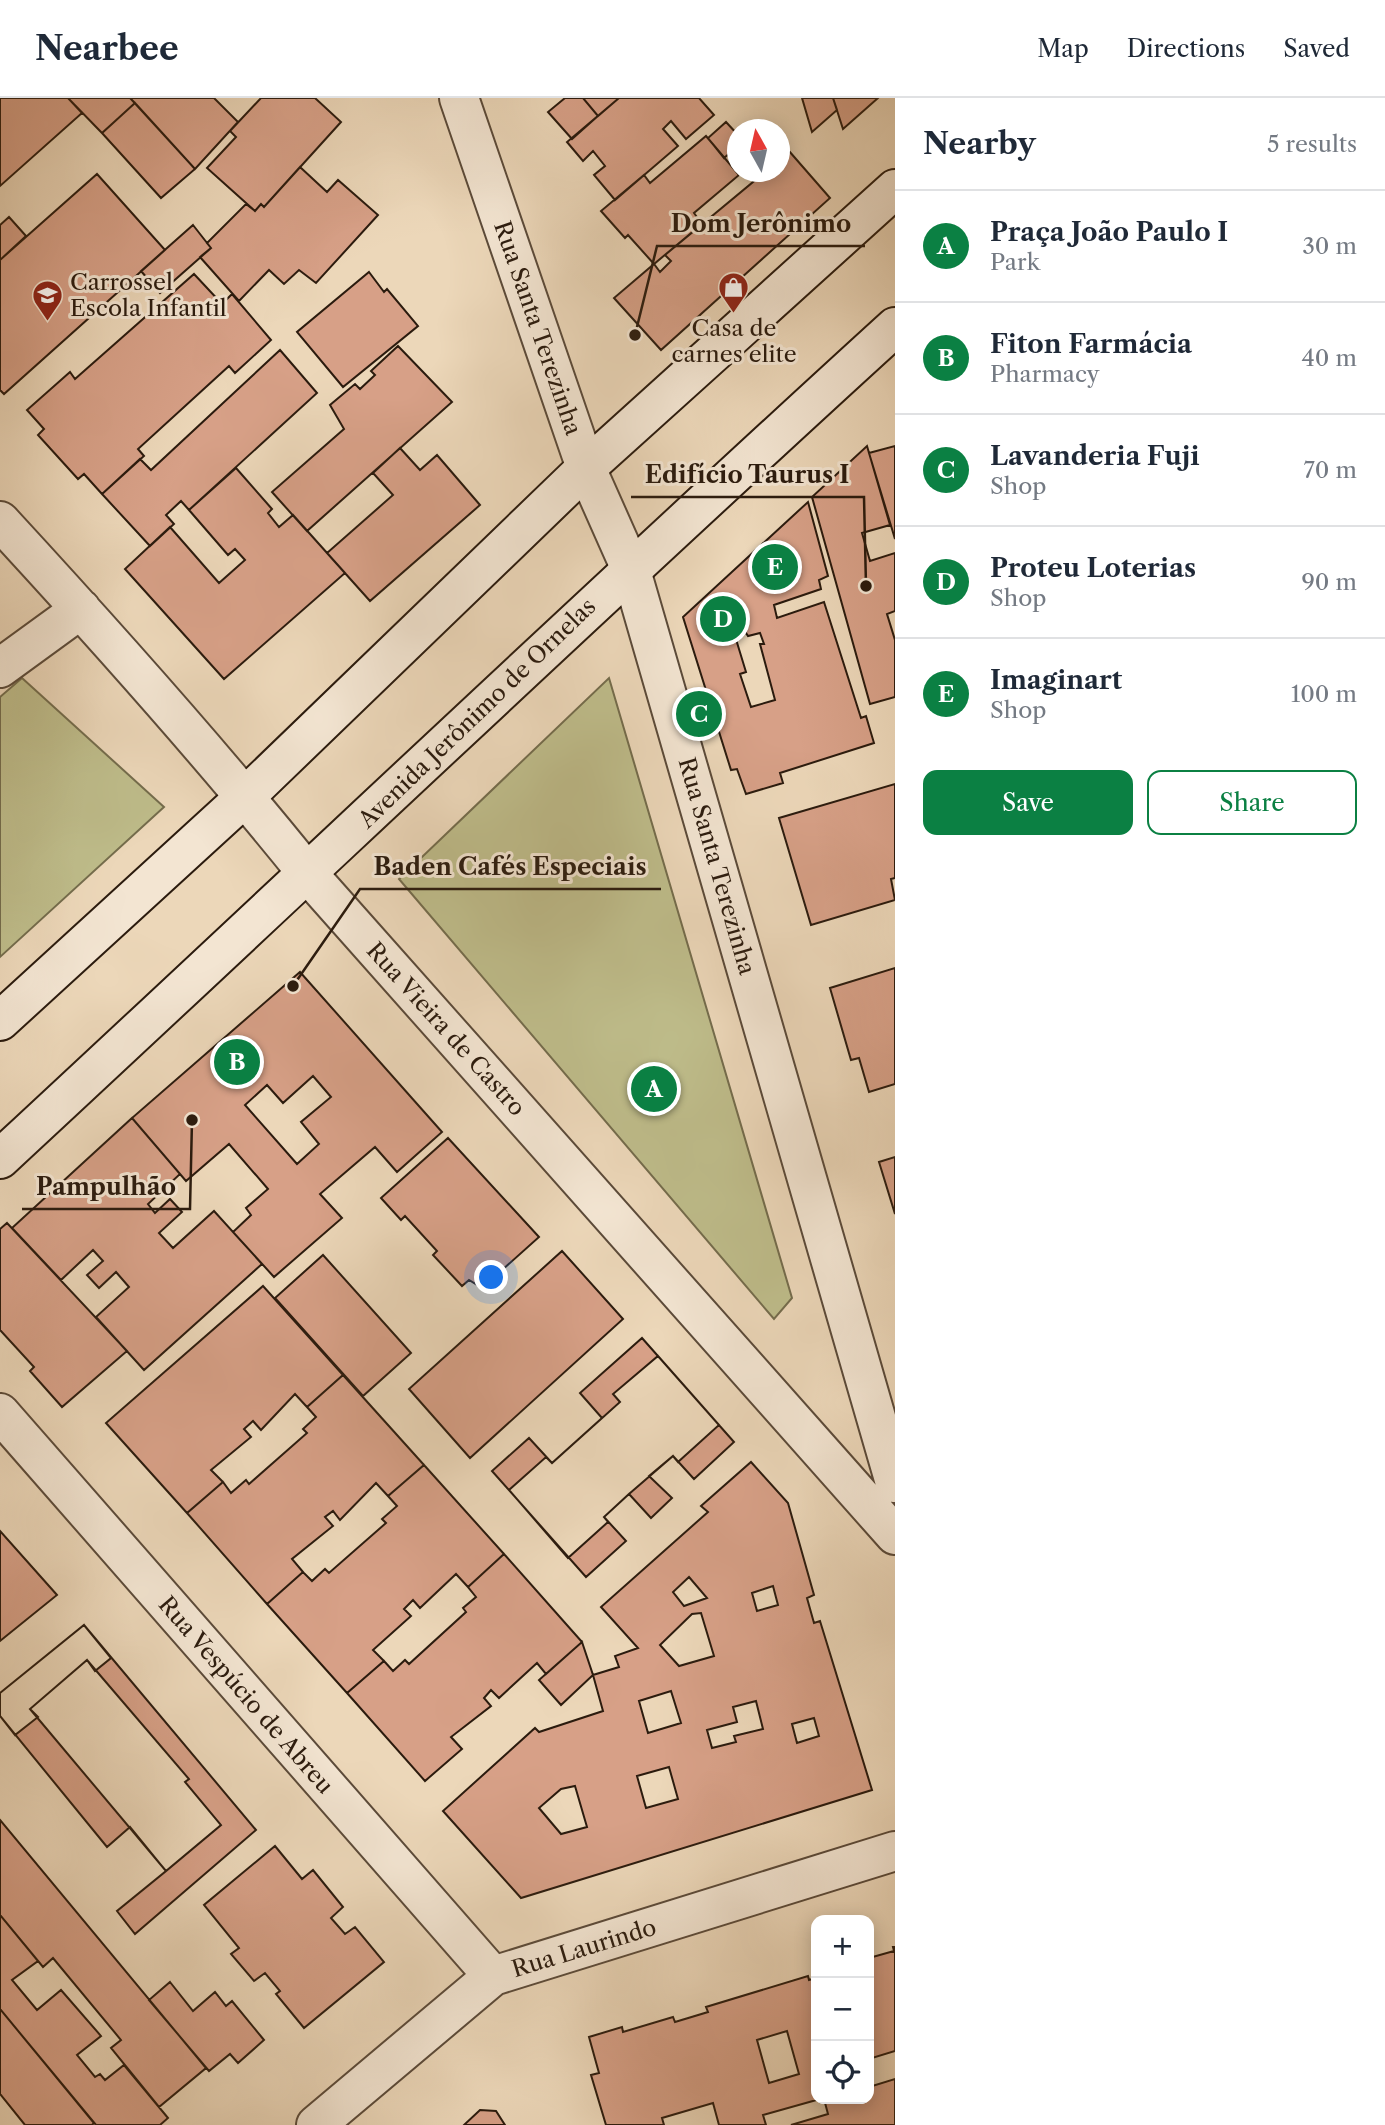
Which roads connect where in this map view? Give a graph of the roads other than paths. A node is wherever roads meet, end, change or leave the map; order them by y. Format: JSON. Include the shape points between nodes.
{"nodes":[{"id":1,"x":459,"y":98,"type":"edge"},
{"id":2,"x":895,"y":190,"type":"edge"},
{"id":3,"x":895,"y":327,"type":"edge"},
{"id":4,"x":586,"y":468,"type":"junction"},
{"id":5,"x":0,"y":521,"type":"edge"},
{"id":6,"x":630,"y":568,"type":"junction"},
{"id":7,"x":81,"y":609,"type":"junction"},
{"id":8,"x":0,"y":668,"type":"edge"},
{"id":9,"x":246,"y":796,"type":"junction"},
{"id":10,"x":308,"y":874,"type":"junction"},
{"id":11,"x":0,"y":1021,"type":"edge"},
{"id":12,"x":0,"y":1159,"type":"edge"},
{"id":13,"x":0,"y":1413,"type":"edge"},
{"id":14,"x":895,"y":1483,"type":"edge"},
{"id":15,"x":895,"y":1535,"type":"edge"},
{"id":16,"x":895,"y":1851,"type":"edge"},
{"id":17,"x":493,"y":1976,"type":"junction"},
{"id":18,"x":316,"y":2125,"type":"edge"}],
"edges":[{"from":1,"to":4,"type":"street","name":"Rua Santa Terezinha"},
{"from":2,"to":4,"type":"street"},
{"from":3,"to":6,"type":"street","name":"Avenida Jerônimo de Ornelas"},
{"from":4,"to":6,"type":"street","name":"Rua Santa Terezinha"},
{"from":4,"to":9,"type":"street"},
{"from":5,"to":7,"type":"street","name":"Rua Vieira de Castro"},
{"from":6,"to":10,"type":"street","name":"Avenida Jerônimo de Ornelas"},
{"from":6,"to":14,"type":"street","name":"Rua Santa Terezinha"},
{"from":7,"to":8,"type":"street"},
{"from":7,"to":9,"type":"street","name":"Rua Vieira de Castro"},
{"from":9,"to":10,"type":"street","name":"Rua Vieira de Castro"},
{"from":9,"to":11,"type":"street"},
{"from":10,"to":12,"type":"street","name":"Avenida Jerônimo de Ornelas"},
{"from":10,"to":15,"type":"street","name":"Rua Vieira de Castro"},
{"from":13,"to":17,"type":"street","name":"Rua Vespúcio de Abreu"},
{"from":16,"to":17,"type":"street","name":"Rua Laurindo"},
{"from":17,"to":18,"type":"street","name":"Rua Laurindo"}]}
